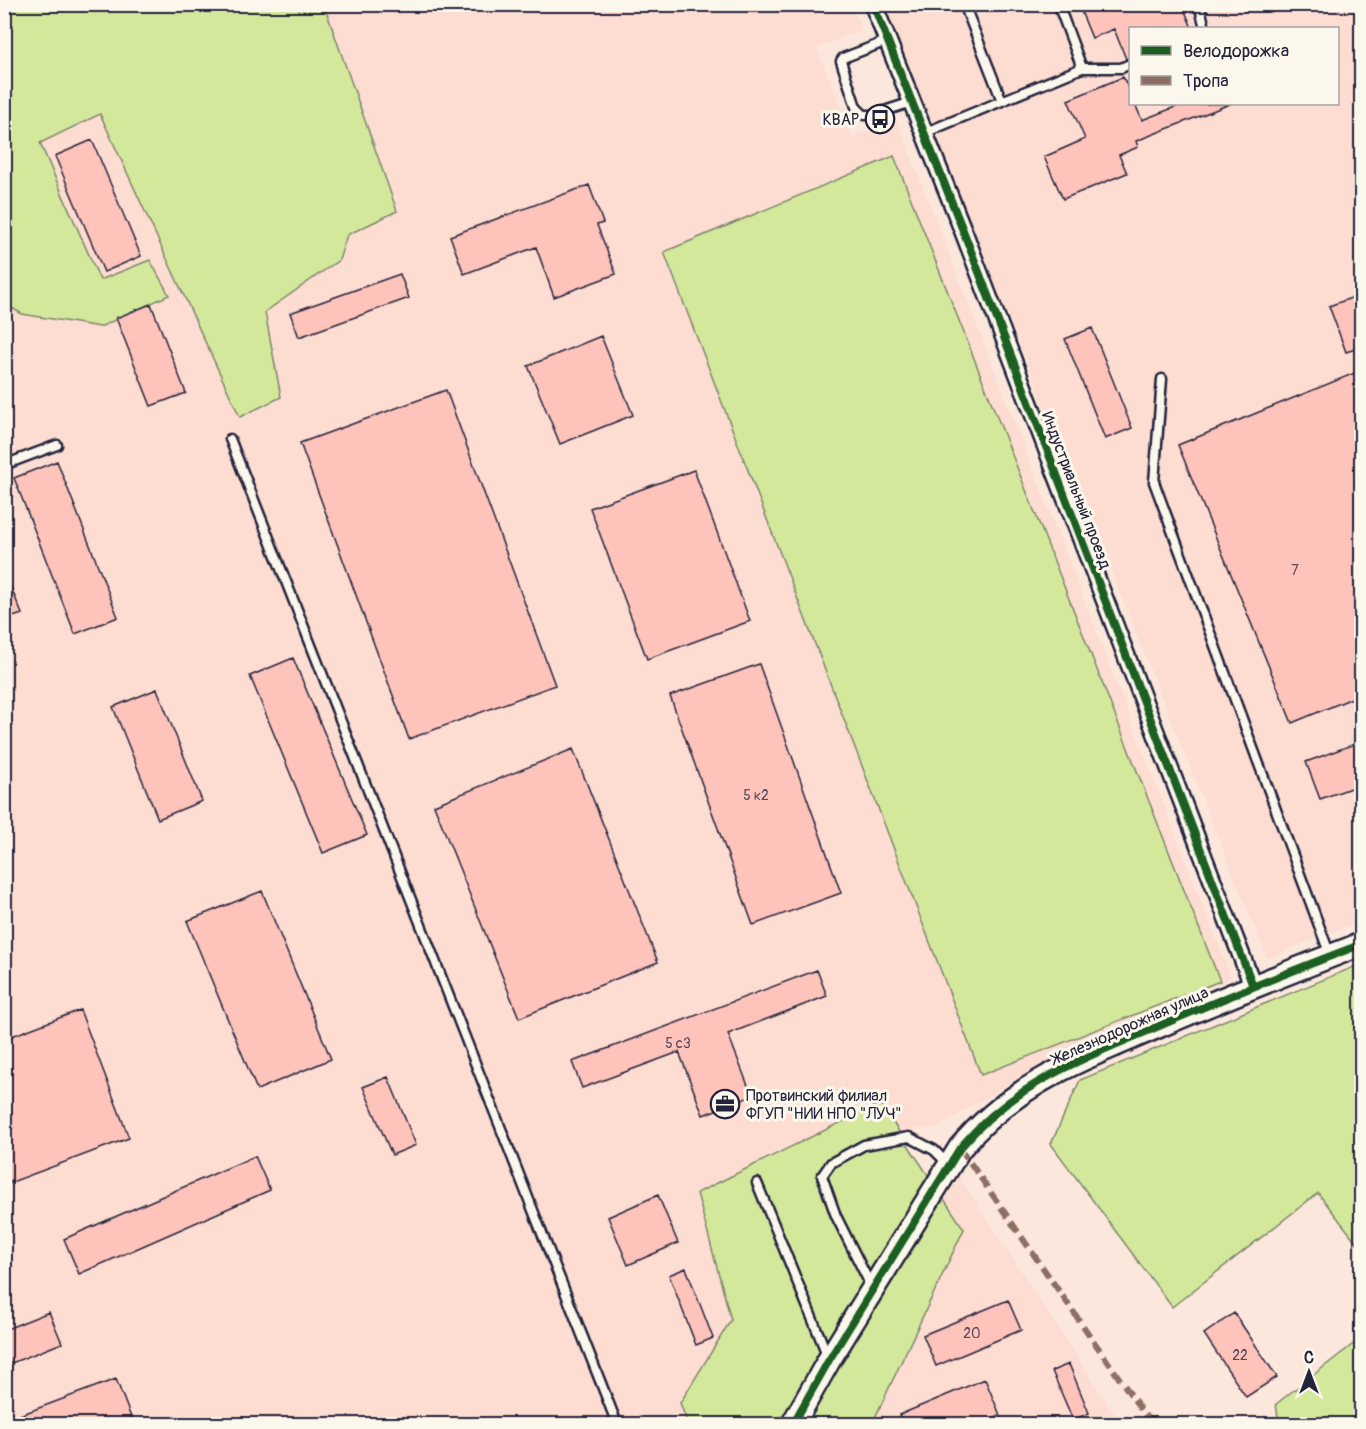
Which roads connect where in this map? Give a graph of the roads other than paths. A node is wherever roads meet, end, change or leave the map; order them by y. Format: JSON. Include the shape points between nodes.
{"nodes":[{"id":1,"x":873,"y":4,"type":"edge"},
{"id":2,"x":964,"y":4,"type":"edge"},
{"id":3,"x":1058,"y":4,"type":"edge"},
{"id":4,"x":1199,"y":4,"type":"edge"},
{"id":5,"x":1205,"y":27,"type":"edge"},
{"id":6,"x":887,"y":41,"type":"junction"},
{"id":7,"x":1129,"y":65,"type":"edge"},
{"id":8,"x":1082,"y":68,"type":"junction"},
{"id":9,"x":1002,"y":101,"type":"junction"},
{"id":10,"x":912,"y":102,"type":"junction"},
{"id":11,"x":924,"y":133,"type":"junction"},
{"id":12,"x":1162,"y":379,"type":"dead end"},
{"id":13,"x":230,"y":439,"type":"dead end"},
{"id":14,"x":57,"y":445,"type":"dead end"},
{"id":15,"x":4,"y":465,"type":"edge"},
{"id":16,"x":1362,"y":944,"type":"edge"},
{"id":17,"x":1330,"y":956,"type":"junction"},
{"id":18,"x":1252,"y":986,"type":"junction"},
{"id":19,"x":950,"y":1165,"type":"junction"},
{"id":20,"x":757,"y":1183,"type":"dead end"},
{"id":21,"x":872,"y":1290,"type":"junction"},
{"id":22,"x":829,"y":1360,"type":"junction"},
{"id":23,"x":617,"y":1425,"type":"edge"},
{"id":24,"x":793,"y":1425,"type":"edge"}],
"edges":[{"from":1,"to":6,"type":"street","name":"Индустриальный проезд"},
{"from":2,"to":9,"type":"lane"},
{"from":3,"to":8,"type":"lane"},
{"from":4,"to":5,"type":"lane"},
{"from":6,"to":10,"type":"street","name":"Индустриальный проезд"},
{"from":6,"to":10,"type":"lane","via":[[841,61],[856,107],[864,115],[872,115]]},
{"from":7,"to":8,"type":"lane"},
{"from":8,"to":9,"type":"lane"},
{"from":9,"to":11,"type":"lane"},
{"from":10,"to":11,"type":"street","name":"Индустриальный проезд"},
{"from":11,"to":18,"type":"street","name":"Индустриальный проезд"},
{"from":12,"to":17,"type":"lane","via":[[1154,482]]},
{"from":13,"to":23,"type":"lane"},
{"from":14,"to":15,"type":"lane"},
{"from":16,"to":17,"type":"street","name":"Железнодорожная улица"},
{"from":17,"to":18,"type":"street","name":"Железнодорожная улица"},
{"from":18,"to":19,"type":"street","name":"Железнодорожная улица","via":[[1055,1071],[978,1126]]},
{"from":19,"to":21,"type":"street","name":"Железнодорожная улица"},
{"from":19,"to":21,"type":"lane","via":[[934,1150],[909,1137],[864,1145],[831,1163],[822,1176],[836,1216]]},
{"from":20,"to":22,"type":"lane"},
{"from":21,"to":22,"type":"street","name":"Железнодорожная улица"},
{"from":22,"to":24,"type":"street","name":"Железнодорожная улица"}]}
